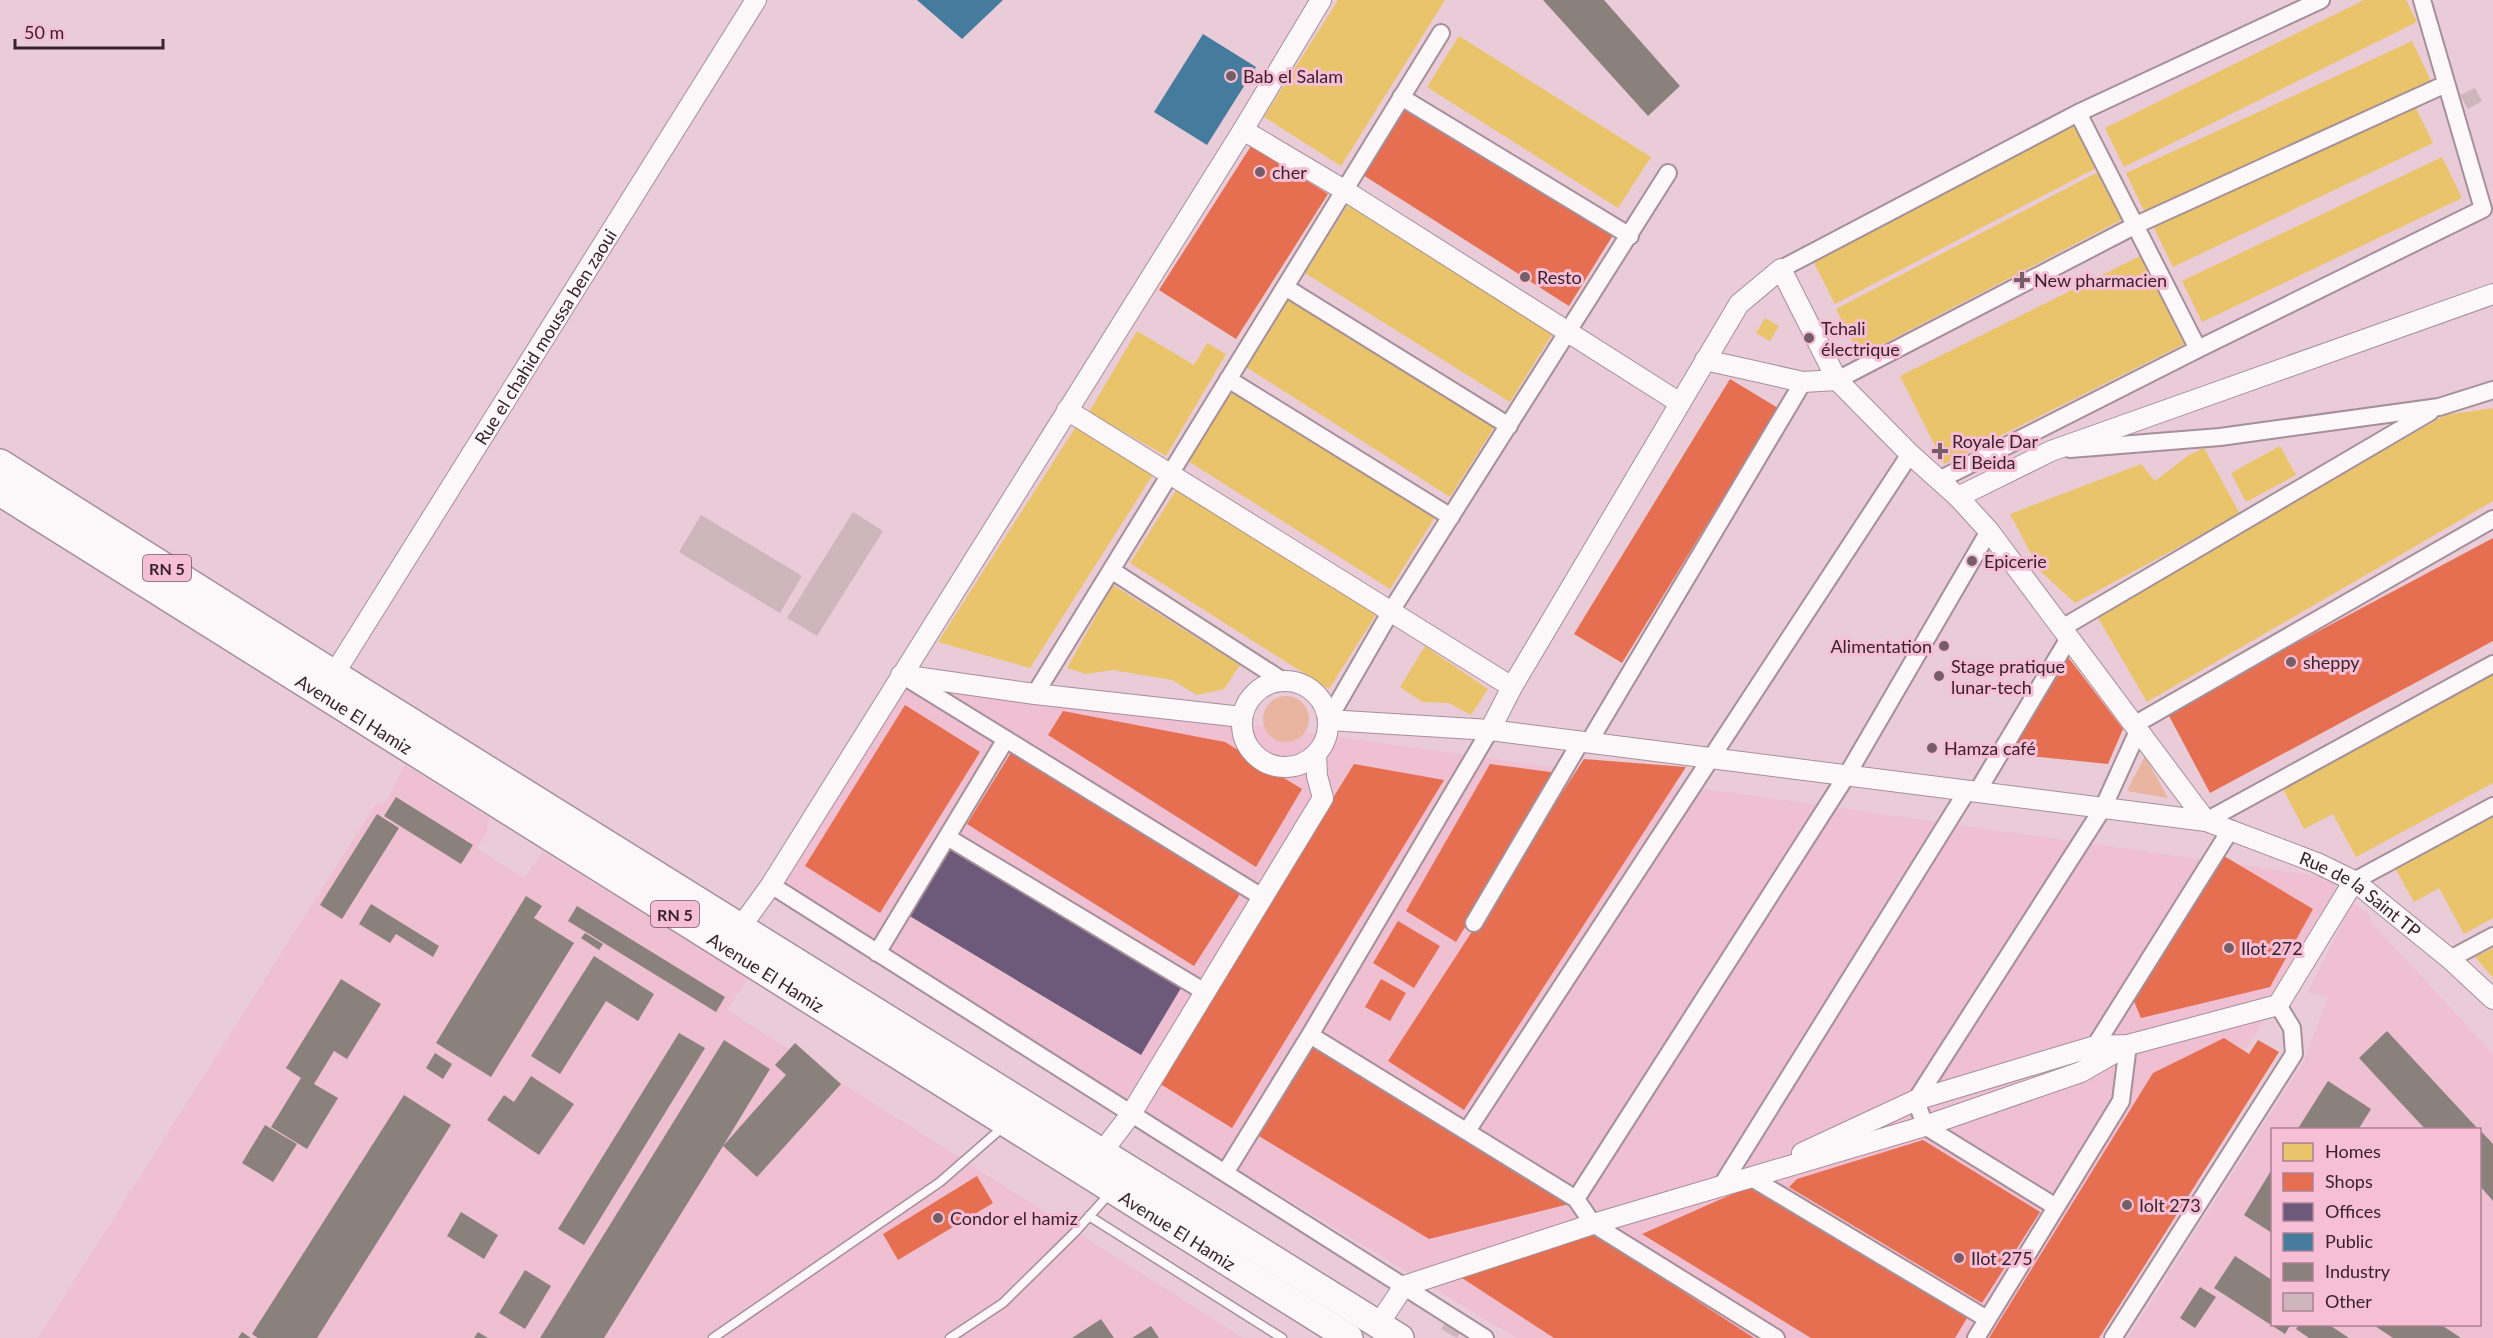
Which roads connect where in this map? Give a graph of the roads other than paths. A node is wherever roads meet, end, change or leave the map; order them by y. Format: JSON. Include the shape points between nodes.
{"nodes":[{"id":1,"x":756,"y":0,"type":"edge"},
{"id":2,"x":1322,"y":0,"type":"edge"},
{"id":3,"x":2321,"y":0,"type":"edge"},
{"id":4,"x":2422,"y":0,"type":"edge"},
{"id":5,"x":1441,"y":33,"type":"dead end"},
{"id":6,"x":2446,"y":84,"type":"junction"},
{"id":7,"x":1401,"y":97,"type":"junction"},
{"id":8,"x":2078,"y":113,"type":"junction"},
{"id":9,"x":1243,"y":130,"type":"junction"},
{"id":10,"x":1668,"y":173,"type":"dead end"},
{"id":11,"x":1344,"y":190,"type":"junction"},
{"id":12,"x":2136,"y":225,"type":"junction"},
{"id":13,"x":1630,"y":236,"type":"junction"},
{"id":14,"x":1781,"y":269,"type":"junction"},
{"id":15,"x":1285,"y":287,"type":"junction"},
{"id":16,"x":2493,"y":294,"type":"edge"},
{"id":17,"x":1568,"y":332,"type":"junction"},
{"id":18,"x":2198,"y":349,"type":"junction"},
{"id":19,"x":1705,"y":360,"type":"junction"},
{"id":20,"x":1228,"y":379,"type":"junction"},
{"id":21,"x":1837,"y":380,"type":"junction"},
{"id":22,"x":1803,"y":382,"type":"junction"},
{"id":23,"x":2493,"y":390,"type":"edge"},
{"id":24,"x":1680,"y":403,"type":"junction"},
{"id":25,"x":2439,"y":407,"type":"junction"},
{"id":26,"x":1067,"y":410,"type":"junction"},
{"id":27,"x":1509,"y":426,"type":"junction"},
{"id":28,"x":2051,"y":451,"type":"junction"},
{"id":29,"x":1910,"y":454,"type":"junction"},
{"id":30,"x":0,"y":463,"type":"edge"},
{"id":31,"x":1171,"y":473,"type":"junction"},
{"id":32,"x":1939,"y":480,"type":"junction"},
{"id":33,"x":0,"y":492,"type":"edge"},
{"id":34,"x":1958,"y":497,"type":"junction"},
{"id":35,"x":1451,"y":518,"type":"junction"},
{"id":36,"x":2493,"y":519,"type":"edge"},
{"id":37,"x":1989,"y":531,"type":"junction"},
{"id":38,"x":1111,"y":570,"type":"junction"},
{"id":39,"x":1391,"y":611,"type":"junction"},
{"id":40,"x":2065,"y":633,"type":"junction"},
{"id":41,"x":2493,"y":663,"type":"edge"},
{"id":42,"x":334,"y":674,"type":"junction"},
{"id":43,"x":902,"y":675,"type":"junction"},
{"id":44,"x":1283,"y":681,"type":"junction"},
{"id":45,"x":1512,"y":687,"type":"junction"},
{"id":46,"x":1035,"y":694,"type":"junction"},
{"id":47,"x":1242,"y":717,"type":"junction"},
{"id":48,"x":1328,"y":720,"type":"junction"},
{"id":49,"x":2136,"y":728,"type":"junction"},
{"id":50,"x":1490,"y":729,"type":"junction"},
{"id":51,"x":1006,"y":739,"type":"junction"},
{"id":52,"x":1585,"y":741,"type":"junction"},
{"id":53,"x":1316,"y":754,"type":"junction"},
{"id":54,"x":1712,"y":757,"type":"junction"},
{"id":55,"x":1846,"y":775,"type":"junction"},
{"id":56,"x":1972,"y":791,"type":"junction"},
{"id":57,"x":2493,"y":806,"type":"edge"},
{"id":58,"x":2103,"y":808,"type":"junction"},
{"id":59,"x":2206,"y":821,"type":"junction"},
{"id":60,"x":2231,"y":829,"type":"junction"},
{"id":61,"x":947,"y":837,"type":"junction"},
{"id":62,"x":2354,"y":881,"type":"junction"},
{"id":63,"x":771,"y":885,"type":"junction"},
{"id":64,"x":1262,"y":897,"type":"junction"},
{"id":65,"x":1474,"y":923,"type":"dead end"},
{"id":66,"x":740,"y":928,"type":"junction"},
{"id":67,"x":2493,"y":936,"type":"edge"},
{"id":68,"x":877,"y":953,"type":"junction"},
{"id":69,"x":2450,"y":959,"type":"junction"},
{"id":70,"x":1205,"y":992,"type":"junction"},
{"id":71,"x":2493,"y":999,"type":"edge"},
{"id":72,"x":2278,"y":1005,"type":"junction"},
{"id":73,"x":1310,"y":1035,"type":"junction"},
{"id":74,"x":2128,"y":1045,"type":"junction"},
{"id":75,"x":2095,"y":1046,"type":"junction"},
{"id":76,"x":1916,"y":1100,"type":"junction"},
{"id":77,"x":1131,"y":1114,"type":"junction"},
{"id":78,"x":1008,"y":1123,"type":"junction"},
{"id":79,"x":1925,"y":1126,"type":"junction"},
{"id":80,"x":1467,"y":1131,"type":"junction"},
{"id":81,"x":1102,"y":1152,"type":"junction"},
{"id":82,"x":1225,"y":1173,"type":"junction"},
{"id":83,"x":1750,"y":1177,"type":"junction"},
{"id":84,"x":1722,"y":1185,"type":"junction"},
{"id":85,"x":1113,"y":1190,"type":"junction"},
{"id":86,"x":1576,"y":1199,"type":"junction"},
{"id":87,"x":2056,"y":1207,"type":"junction"},
{"id":88,"x":1089,"y":1216,"type":"junction"},
{"id":89,"x":1593,"y":1224,"type":"junction"},
{"id":90,"x":1404,"y":1287,"type":"junction"},
{"id":91,"x":1988,"y":1319,"type":"junction"},
{"id":92,"x":1389,"y":1331,"type":"edge"},
{"id":93,"x":713,"y":1338,"type":"edge"},
{"id":94,"x":950,"y":1338,"type":"edge"},
{"id":95,"x":1282,"y":1338,"type":"edge"},
{"id":96,"x":1349,"y":1338,"type":"edge"},
{"id":97,"x":1485,"y":1338,"type":"edge"},
{"id":98,"x":1776,"y":1338,"type":"edge"},
{"id":99,"x":1976,"y":1338,"type":"edge"},
{"id":100,"x":2113,"y":1338,"type":"edge"}],
"edges":[{"from":1,"to":42,"type":"street","name":"Rue el chahid moussa ben zaoui"},
{"from":2,"to":9,"type":"street"},
{"from":3,"to":8,"type":"street"},
{"from":4,"to":6,"type":"street"},
{"from":5,"to":7,"type":"street"},
{"from":6,"to":12,"type":"street"},
{"from":6,"to":18,"type":"street","via":[[2483,209]]},
{"from":7,"to":11,"type":"street"},
{"from":7,"to":13,"type":"street"},
{"from":8,"to":12,"type":"street"},
{"from":8,"to":14,"type":"street"},
{"from":9,"to":11,"type":"street"},
{"from":9,"to":26,"type":"street"},
{"from":10,"to":13,"type":"street"},
{"from":11,"to":15,"type":"street"},
{"from":11,"to":17,"type":"street"},
{"from":12,"to":18,"type":"street"},
{"from":12,"to":21,"type":"street"},
{"from":13,"to":17,"type":"street"},
{"from":14,"to":19,"type":"street","via":[[1739,304]]},
{"from":14,"to":21,"type":"street"},
{"from":15,"to":20,"type":"street"},
{"from":15,"to":27,"type":"street"},
{"from":16,"to":28,"type":"street"},
{"from":17,"to":24,"type":"street"},
{"from":17,"to":27,"type":"street"},
{"from":18,"to":32,"type":"street"},
{"from":19,"to":22,"type":"street"},
{"from":19,"to":24,"type":"street"},
{"from":20,"to":31,"type":"street"},
{"from":20,"to":35,"type":"street"},
{"from":21,"to":22,"type":"street"},
{"from":21,"to":29,"type":"street"},
{"from":22,"to":52,"type":"street"},
{"from":23,"to":25,"type":"street"},
{"from":24,"to":45,"type":"street"},
{"from":25,"to":28,"type":"street","via":[[2220,437]]},
{"from":25,"to":40,"type":"street"},
{"from":26,"to":31,"type":"street"},
{"from":26,"to":43,"type":"street"},
{"from":27,"to":35,"type":"street"},
{"from":28,"to":34,"type":"street"},
{"from":29,"to":32,"type":"street"},
{"from":29,"to":54,"type":"street"},
{"from":30,"to":42,"type":"highway","number":"RN 5"},
{"from":31,"to":38,"type":"street"},
{"from":31,"to":39,"type":"street"},
{"from":32,"to":34,"type":"street"},
{"from":33,"to":78,"type":"highway","name":"Avenue El Hamiz","number":"RN 5"},
{"from":34,"to":37,"type":"street"},
{"from":35,"to":39,"type":"street"},
{"from":36,"to":49,"type":"street"},
{"from":37,"to":40,"type":"street"},
{"from":37,"to":55,"type":"street"},
{"from":38,"to":44,"type":"street"},
{"from":38,"to":46,"type":"street"},
{"from":39,"to":45,"type":"street"},
{"from":39,"to":48,"type":"street"},
{"from":40,"to":49,"type":"street"},
{"from":40,"to":56,"type":"street"},
{"from":41,"to":59,"type":"street"},
{"from":42,"to":66,"type":"highway","number":"RN 5"},
{"from":43,"to":46,"type":"street"},
{"from":43,"to":51,"type":"street"},
{"from":43,"to":63,"type":"street"},
{"from":44,"to":47,"type":"street","via":[[1261,688]]},
{"from":44,"to":48,"type":"street","via":[[1314,692],[1324,705]]},
{"from":45,"to":50,"type":"street"},
{"from":46,"to":47,"type":"street"},
{"from":47,"to":53,"type":"street","via":[[1249,747],[1266,762],[1289,767]]},
{"from":48,"to":50,"type":"street","name":"Rue de la Saint TP"},
{"from":48,"to":53,"type":"street","via":[[1327,733]]},
{"from":49,"to":58,"type":"street"},
{"from":49,"to":59,"type":"street"},
{"from":50,"to":52,"type":"street","name":"Rue de la Saint TP"},
{"from":50,"to":73,"type":"street"},
{"from":51,"to":61,"type":"street"},
{"from":51,"to":64,"type":"street"},
{"from":52,"to":54,"type":"street","name":"Rue de la Saint TP"},
{"from":52,"to":65,"type":"street"},
{"from":53,"to":64,"type":"street","via":[[1323,798]]},
{"from":54,"to":55,"type":"street","name":"Rue de la Saint TP"},
{"from":54,"to":80,"type":"street"},
{"from":55,"to":56,"type":"street","name":"Rue de la Saint TP"},
{"from":55,"to":86,"type":"street"},
{"from":56,"to":58,"type":"street","name":"Rue de la Saint TP"},
{"from":56,"to":84,"type":"street"},
{"from":57,"to":62,"type":"street"},
{"from":58,"to":59,"type":"street","name":"Rue de la Saint TP"},
{"from":58,"to":76,"type":"street"},
{"from":59,"to":60,"type":"street","name":"Rue de la Saint TP"},
{"from":60,"to":62,"type":"street","name":"Rue de la Saint TP"},
{"from":60,"to":75,"type":"street"},
{"from":61,"to":68,"type":"street"},
{"from":61,"to":70,"type":"street"},
{"from":62,"to":69,"type":"street","name":"Rue de la Saint TP"},
{"from":62,"to":72,"type":"street"},
{"from":63,"to":66,"type":"street"},
{"from":63,"to":68,"type":"street"},
{"from":64,"to":70,"type":"street"},
{"from":66,"to":81,"type":"highway","number":"RN 5"},
{"from":67,"to":69,"type":"street"},
{"from":68,"to":77,"type":"street"},
{"from":69,"to":71,"type":"street","name":"Rue de la Saint TP"},
{"from":70,"to":77,"type":"street"},
{"from":72,"to":74,"type":"street"},
{"from":72,"to":100,"type":"street","via":[[2292,1028],[2294,1054]]},
{"from":73,"to":80,"type":"street"},
{"from":73,"to":82,"type":"street"},
{"from":74,"to":75,"type":"street"},
{"from":74,"to":79,"type":"street","via":[[2081,1072]]},
{"from":74,"to":87,"type":"street","via":[[2121,1101]]},
{"from":75,"to":76,"type":"street"},
{"from":76,"to":79,"type":"street"},
{"from":76,"to":83,"type":"street"},
{"from":77,"to":81,"type":"street"},
{"from":77,"to":82,"type":"street"},
{"from":78,"to":85,"type":"highway","name":"Avenue El Hamiz","number":"RN 5"},
{"from":78,"to":93,"type":"lane","via":[[940,1182]]},
{"from":79,"to":83,"type":"street"},
{"from":79,"to":87,"type":"street"},
{"from":80,"to":86,"type":"street"},
{"from":81,"to":92,"type":"highway","number":"RN 5"},
{"from":82,"to":90,"type":"street"},
{"from":83,"to":84,"type":"street"},
{"from":83,"to":91,"type":"street"},
{"from":84,"to":89,"type":"street"},
{"from":85,"to":88,"type":"lane"},
{"from":85,"to":96,"type":"highway","name":"Avenue El Hamiz","number":"RN 5"},
{"from":86,"to":89,"type":"street"},
{"from":87,"to":91,"type":"street"},
{"from":88,"to":94,"type":"lane","via":[[1003,1303]]},
{"from":88,"to":95,"type":"lane"},
{"from":89,"to":90,"type":"street"},
{"from":89,"to":98,"type":"street"},
{"from":90,"to":92,"type":"street"},
{"from":90,"to":97,"type":"street"},
{"from":91,"to":99,"type":"street"}]}
